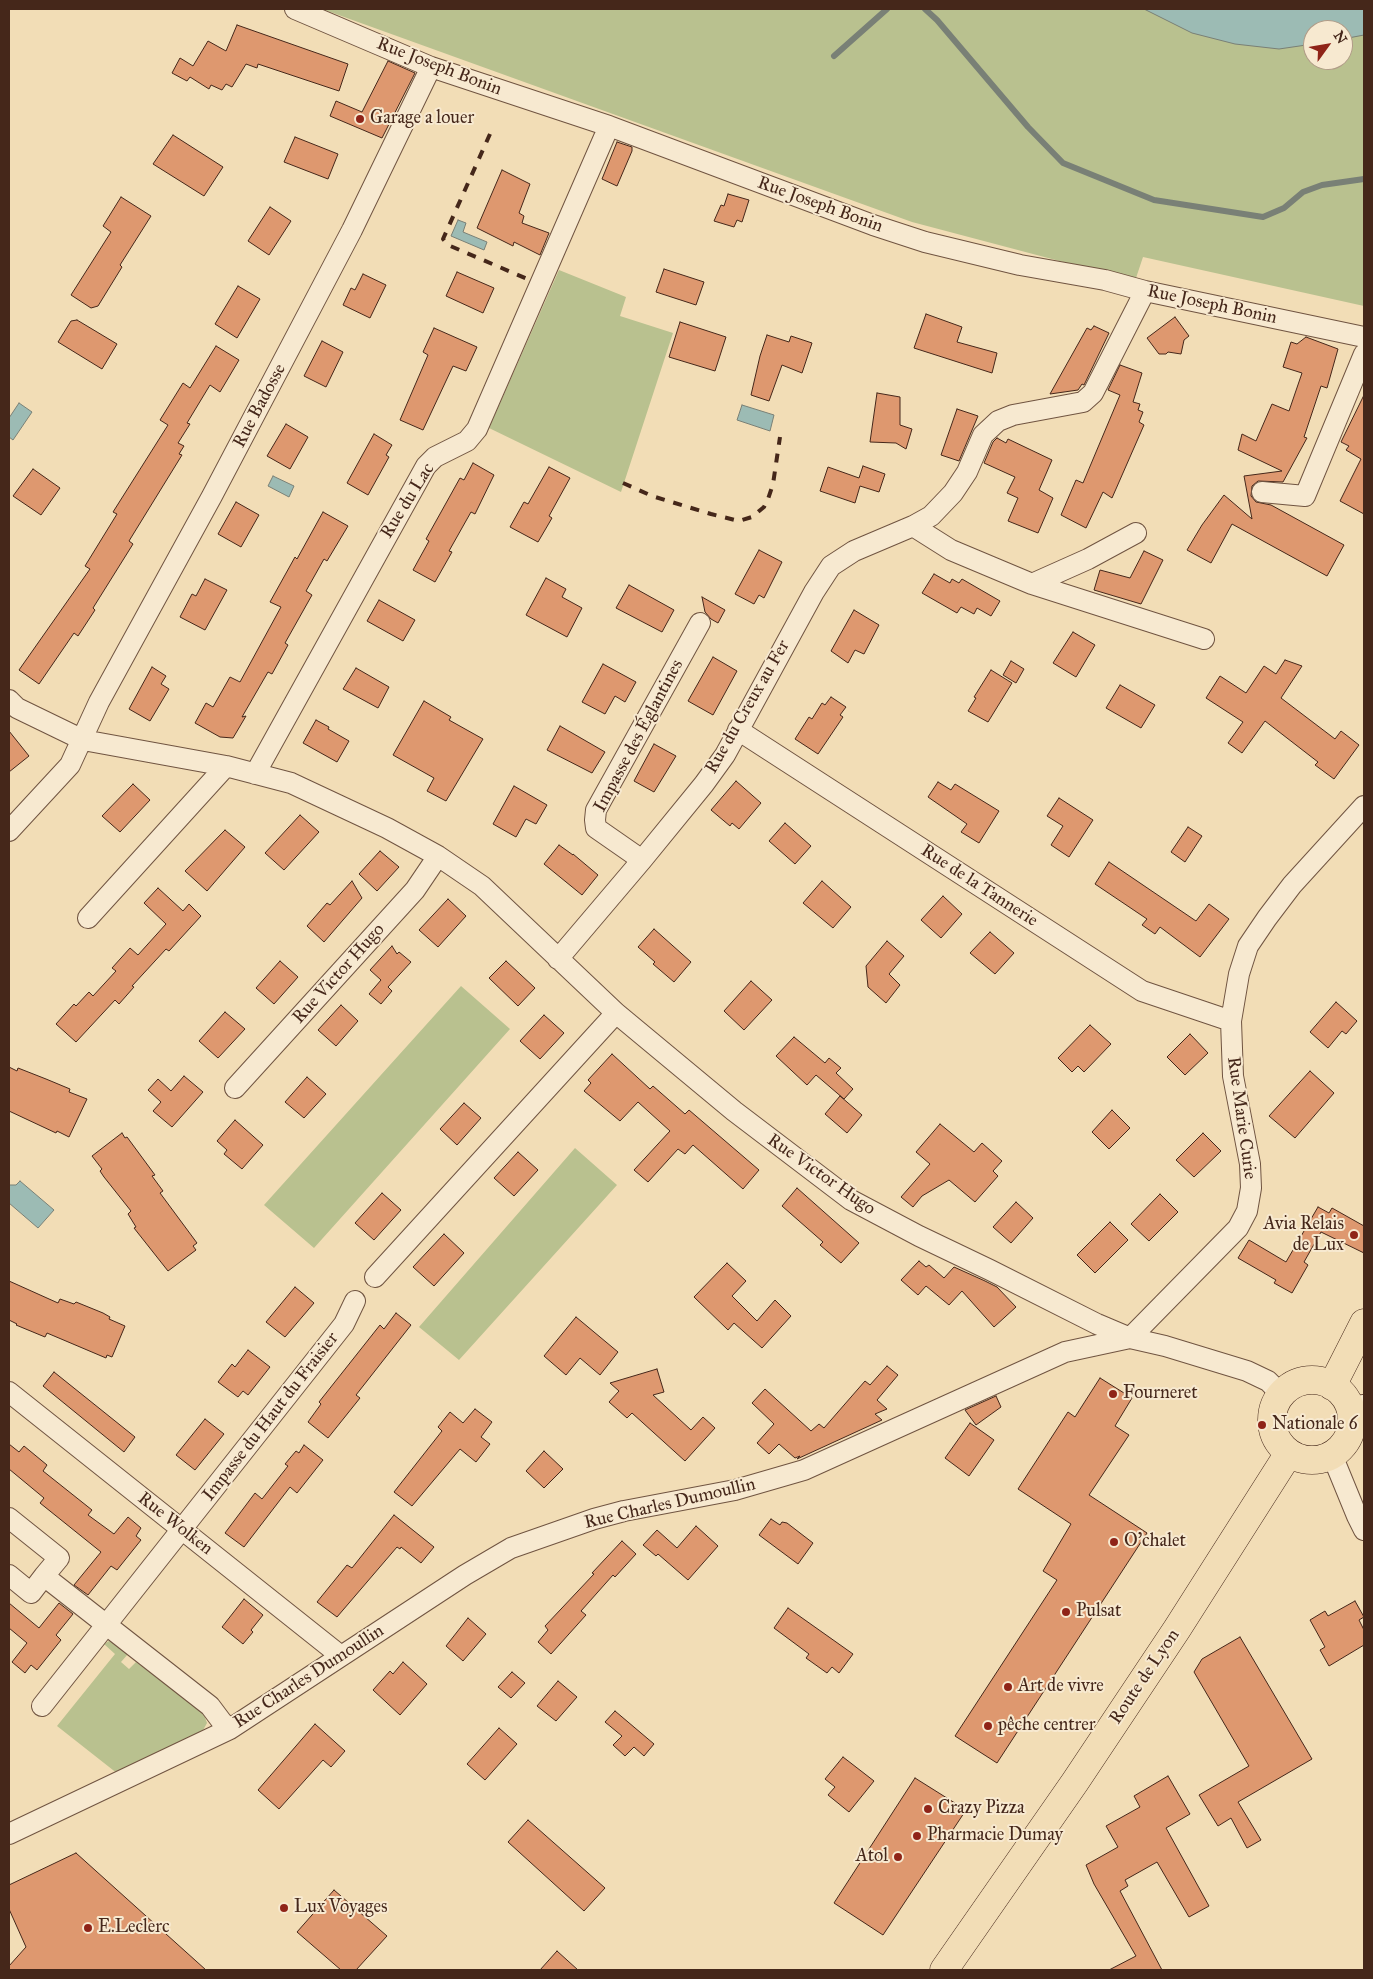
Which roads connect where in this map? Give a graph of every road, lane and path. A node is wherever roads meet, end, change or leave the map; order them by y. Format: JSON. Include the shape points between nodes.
{"nodes":[{"id":1,"x":295,"y":9,"type":"edge"},
{"id":2,"x":431,"y":67,"type":"junction"},
{"id":3,"x":608,"y":126,"type":"junction"},
{"id":4,"x":1145,"y":291,"type":"junction"},
{"id":5,"x":1364,"y":337,"type":"edge"},
{"id":6,"x":1364,"y":354,"type":"edge"},
{"id":7,"x":1262,"y":492,"type":"dead end"},
{"id":8,"x":913,"y":526,"type":"junction"},
{"id":9,"x":1136,"y":533,"type":"dead end"},
{"id":10,"x":1032,"y":584,"type":"junction"},
{"id":11,"x":700,"y":623,"type":"dead end"},
{"id":12,"x":1204,"y":639,"type":"dead end"},
{"id":13,"x":9,"y":700,"type":"edge"},
{"id":14,"x":738,"y":730,"type":"junction"},
{"id":15,"x":83,"y":740,"type":"junction"},
{"id":16,"x":226,"y":766,"type":"junction"},
{"id":17,"x":255,"y":774,"type":"junction"},
{"id":18,"x":1364,"y":806,"type":"edge"},
{"id":19,"x":9,"y":831,"type":"edge"},
{"id":20,"x":438,"y":856,"type":"junction"},
{"id":21,"x":642,"y":860,"type":"junction"},
{"id":22,"x":88,"y":918,"type":"dead end"},
{"id":23,"x":558,"y":959,"type":"junction"},
{"id":24,"x":616,"y":1013,"type":"junction"},
{"id":25,"x":1231,"y":1021,"type":"junction"},
{"id":26,"x":235,"y":1088,"type":"dead end"},
{"id":27,"x":375,"y":1277,"type":"dead end"},
{"id":28,"x":355,"y":1301,"type":"dead end"},
{"id":29,"x":1364,"y":1323,"type":"edge"},
{"id":30,"x":1130,"y":1338,"type":"junction"},
{"id":31,"x":1332,"y":1386,"type":"junction"},
{"id":32,"x":9,"y":1392,"type":"edge"},
{"id":33,"x":1281,"y":1394,"type":"junction"},
{"id":34,"x":1357,"y":1406,"type":"edge"},
{"id":35,"x":1289,"y":1453,"type":"junction"},
{"id":36,"x":1332,"y":1455,"type":"junction"},
{"id":37,"x":9,"y":1518,"type":"edge"},
{"id":38,"x":182,"y":1529,"type":"junction"},
{"id":39,"x":1364,"y":1530,"type":"edge"},
{"id":40,"x":9,"y":1575,"type":"edge"},
{"id":41,"x":44,"y":1576,"type":"junction"},
{"id":42,"x":107,"y":1624,"type":"junction"},
{"id":43,"x":341,"y":1656,"type":"junction"},
{"id":44,"x":42,"y":1706,"type":"dead end"},
{"id":45,"x":230,"y":1730,"type":"junction"},
{"id":46,"x":9,"y":1834,"type":"edge"},
{"id":47,"x":944,"y":1970,"type":"edge"}],
"edges":[{"from":1,"to":2,"type":"street","name":"Rue Joseph Bonin"},
{"from":2,"to":3,"type":"street","name":"Rue Joseph Bonin"},
{"from":2,"to":15,"type":"street","name":"Rue Badosse","via":[[352,230],[212,496],[98,702]]},
{"from":3,"to":4,"type":"street","name":"Rue Joseph Bonin","via":[[925,242]]},
{"from":3,"to":17,"type":"street","name":"Rue du Lac","via":[[477,429],[467,441],[435,457],[418,478]]},
{"from":4,"to":5,"type":"street","name":"Rue Joseph Bonin"},
{"from":4,"to":8,"type":"street","name":"Rue du Creux au Fer","via":[[1093,393],[1082,402],[1013,414],[998,421],[983,435],[967,472],[953,493],[931,516]]},
{"from":6,"to":7,"type":"street","via":[[1305,496]]},
{"from":8,"to":10,"type":"street","via":[[951,550]]},
{"from":8,"to":14,"type":"street","name":"Rue du Creux au Fer","via":[[854,551],[831,566]]},
{"from":9,"to":10,"type":"street"},
{"from":10,"to":12,"type":"street"},
{"from":11,"to":21,"type":"street","name":"Impasse des Églantines","via":[[596,810],[596,828]]},
{"from":13,"to":15,"type":"street","name":"Rue Victor Hugo","via":[[17,708]]},
{"from":14,"to":21,"type":"street","name":"Rue du Creux au Fer","via":[[704,784]]},
{"from":14,"to":25,"type":"street","name":"Rue de la Tannerie","via":[[1142,991]]},
{"from":15,"to":16,"type":"street","name":"Rue Victor Hugo"},
{"from":15,"to":19,"type":"street","name":"Rue Badosse","via":[[70,765]]},
{"from":16,"to":17,"type":"street","name":"Rue Victor Hugo"},
{"from":16,"to":22,"type":"street"},
{"from":17,"to":20,"type":"street","name":"Rue Victor Hugo","via":[[291,783]]},
{"from":18,"to":25,"type":"street","name":"Rue Marie Curie","via":[[1292,885],[1248,946],[1239,974]]},
{"from":20,"to":23,"type":"street","name":"Rue Victor Hugo","via":[[482,886]]},
{"from":20,"to":26,"type":"street","name":"Rue Victor Hugo","via":[[415,890]]},
{"from":21,"to":23,"type":"street","name":"Rue du Creux au Fer"},
{"from":23,"to":24,"type":"street","name":"Rue Victor Hugo"},
{"from":24,"to":27,"type":"street"},
{"from":24,"to":30,"type":"street","name":"Rue Victor Hugo","via":[[734,1111],[851,1200]]},
{"from":25,"to":30,"type":"street","name":"Rue Marie Curie","via":[[1233,1076],[1250,1164],[1251,1188],[1247,1211],[1238,1228]]},
{"from":28,"to":38,"type":"street","name":"Impasse du Haut du Fraisier","via":[[344,1324]]},
{"from":29,"to":31,"type":"main road"},
{"from":30,"to":33,"type":"street","name":"Rue Charles Dumoullin","via":[[1247,1371],[1268,1381]]},
{"from":30,"to":43,"type":"street","name":"Rue Charles Dumoullin","via":[[1066,1352],[804,1470],[735,1490],[624,1511],[511,1548]]},
{"from":31,"to":33,"type":"main road","via":[[1305,1380]]},
{"from":31,"to":34,"type":"main road"},
{"from":32,"to":38,"type":"street","name":"Rue Wolken"},
{"from":33,"to":35,"type":"main road","via":[[1274,1406],[1272,1419],[1274,1432]]},
{"from":34,"to":36,"type":"main road","via":[[1350,1434]]},
{"from":35,"to":36,"type":"main road","via":[[1311,1460]]},
{"from":35,"to":47,"type":"main road","name":"Route de Lyon","via":[[1075,1782]]},
{"from":36,"to":39,"type":"street"},
{"from":37,"to":41,"type":"street","via":[[59,1558]]},
{"from":38,"to":42,"type":"street","name":"Impasse du Haut du Fraisier"},
{"from":38,"to":43,"type":"street","name":"Rue Wolken"},
{"from":40,"to":41,"type":"street","via":[[31,1593]]},
{"from":41,"to":42,"type":"street"},
{"from":42,"to":44,"type":"street","name":"Impasse du Haut du Fraisier"},
{"from":42,"to":45,"type":"street","via":[[210,1706]]},
{"from":43,"to":45,"type":"street","name":"Rue Charles Dumoullin"},
{"from":45,"to":46,"type":"street","name":"Rue Charles Dumoullin"}]}
